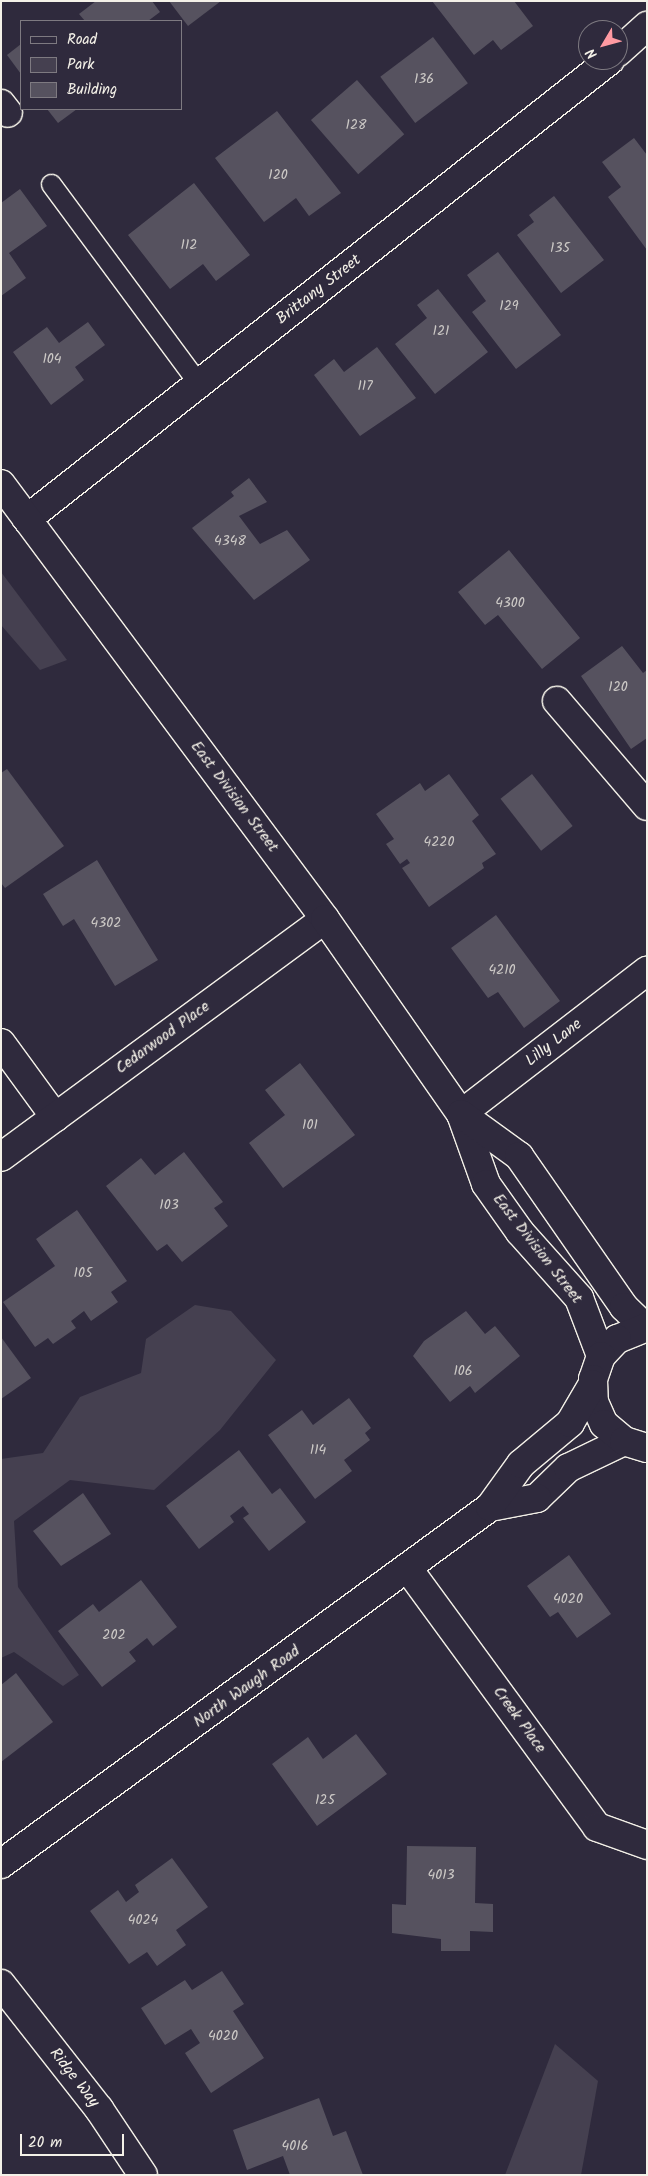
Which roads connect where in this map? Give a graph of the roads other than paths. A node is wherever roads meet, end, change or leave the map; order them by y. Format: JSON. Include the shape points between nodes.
{"nodes":[{"id":1,"x":647,"y":26,"type":"edge"},
{"id":2,"x":628,"y":43,"type":"edge"},
{"id":3,"x":597,"y":70,"type":"edge"},
{"id":4,"x":50,"y":184,"type":"dead end"},
{"id":5,"x":199,"y":384,"type":"junction"},
{"id":6,"x":1,"y":484,"type":"edge"},
{"id":7,"x":27,"y":519,"type":"junction"},
{"id":8,"x":557,"y":701,"type":"dead end"},
{"id":9,"x":647,"y":806,"type":"edge"},
{"id":10,"x":325,"y":919,"type":"junction"},
{"id":11,"x":647,"y":971,"type":"edge"},
{"id":12,"x":1,"y":1043,"type":"edge"},
{"id":13,"x":461,"y":1114,"type":"junction"},
{"id":14,"x":55,"y":1117,"type":"junction"},
{"id":15,"x":1,"y":1157,"type":"edge"},
{"id":16,"x":645,"y":1326,"type":"edge"},
{"id":17,"x":601,"y":1356,"type":"junction"},
{"id":18,"x":593,"y":1384,"type":"junction"},
{"id":19,"x":640,"y":1447,"type":"edge"},
{"id":20,"x":490,"y":1507,"type":"junction"},
{"id":21,"x":409,"y":1570,"type":"junction"},
{"id":22,"x":647,"y":1845,"type":"edge"},
{"id":23,"x":1,"y":1864,"type":"edge"},
{"id":24,"x":1,"y":1984,"type":"edge"},
{"id":25,"x":143,"y":2175,"type":"edge"}],
"edges":[{"from":1,"to":2,"type":"street"},
{"from":3,"to":5,"type":"street","name":"Brittany Street"},
{"from":4,"to":5,"type":"lane"},
{"from":5,"to":7,"type":"street","name":"Brittany Street"},
{"from":6,"to":7,"type":"street","name":"East Division Street"},
{"from":7,"to":10,"type":"street","name":"East Division Street"},
{"from":8,"to":9,"type":"street"},
{"from":10,"to":13,"type":"street","name":"East Division Street"},
{"from":10,"to":14,"type":"street","name":"Cedarwood Place"},
{"from":11,"to":13,"type":"street","name":"Lilly Lane"},
{"from":12,"to":14,"type":"street"},
{"from":13,"to":16,"type":"street","name":"East Division Street","via":[[519,1156],[614,1293]]},
{"from":13,"to":17,"type":"street","name":"East Division Street","via":[[486,1184],[520,1232],[579,1298]]},
{"from":14,"to":15,"type":"street","name":"Cedarwood Place"},
{"from":16,"to":17,"type":"street","via":[[617,1339]]},
{"from":17,"to":18,"type":"street"},
{"from":18,"to":19,"type":"street","via":[[594,1402],[604,1424]]},
{"from":18,"to":20,"type":"street","name":"North Waugh Road","via":[[570,1423],[521,1464]]},
{"from":19,"to":20,"type":"street","name":"North Waugh Road","via":[[568,1468],[537,1498]]},
{"from":20,"to":21,"type":"street","name":"North Waugh Road"},
{"from":21,"to":22,"type":"street","name":"Creek Place","via":[[597,1827]]},
{"from":21,"to":23,"type":"street","name":"North Waugh Road"},
{"from":24,"to":25,"type":"street","name":"Ridge Way","via":[[99,2109]]}]}
